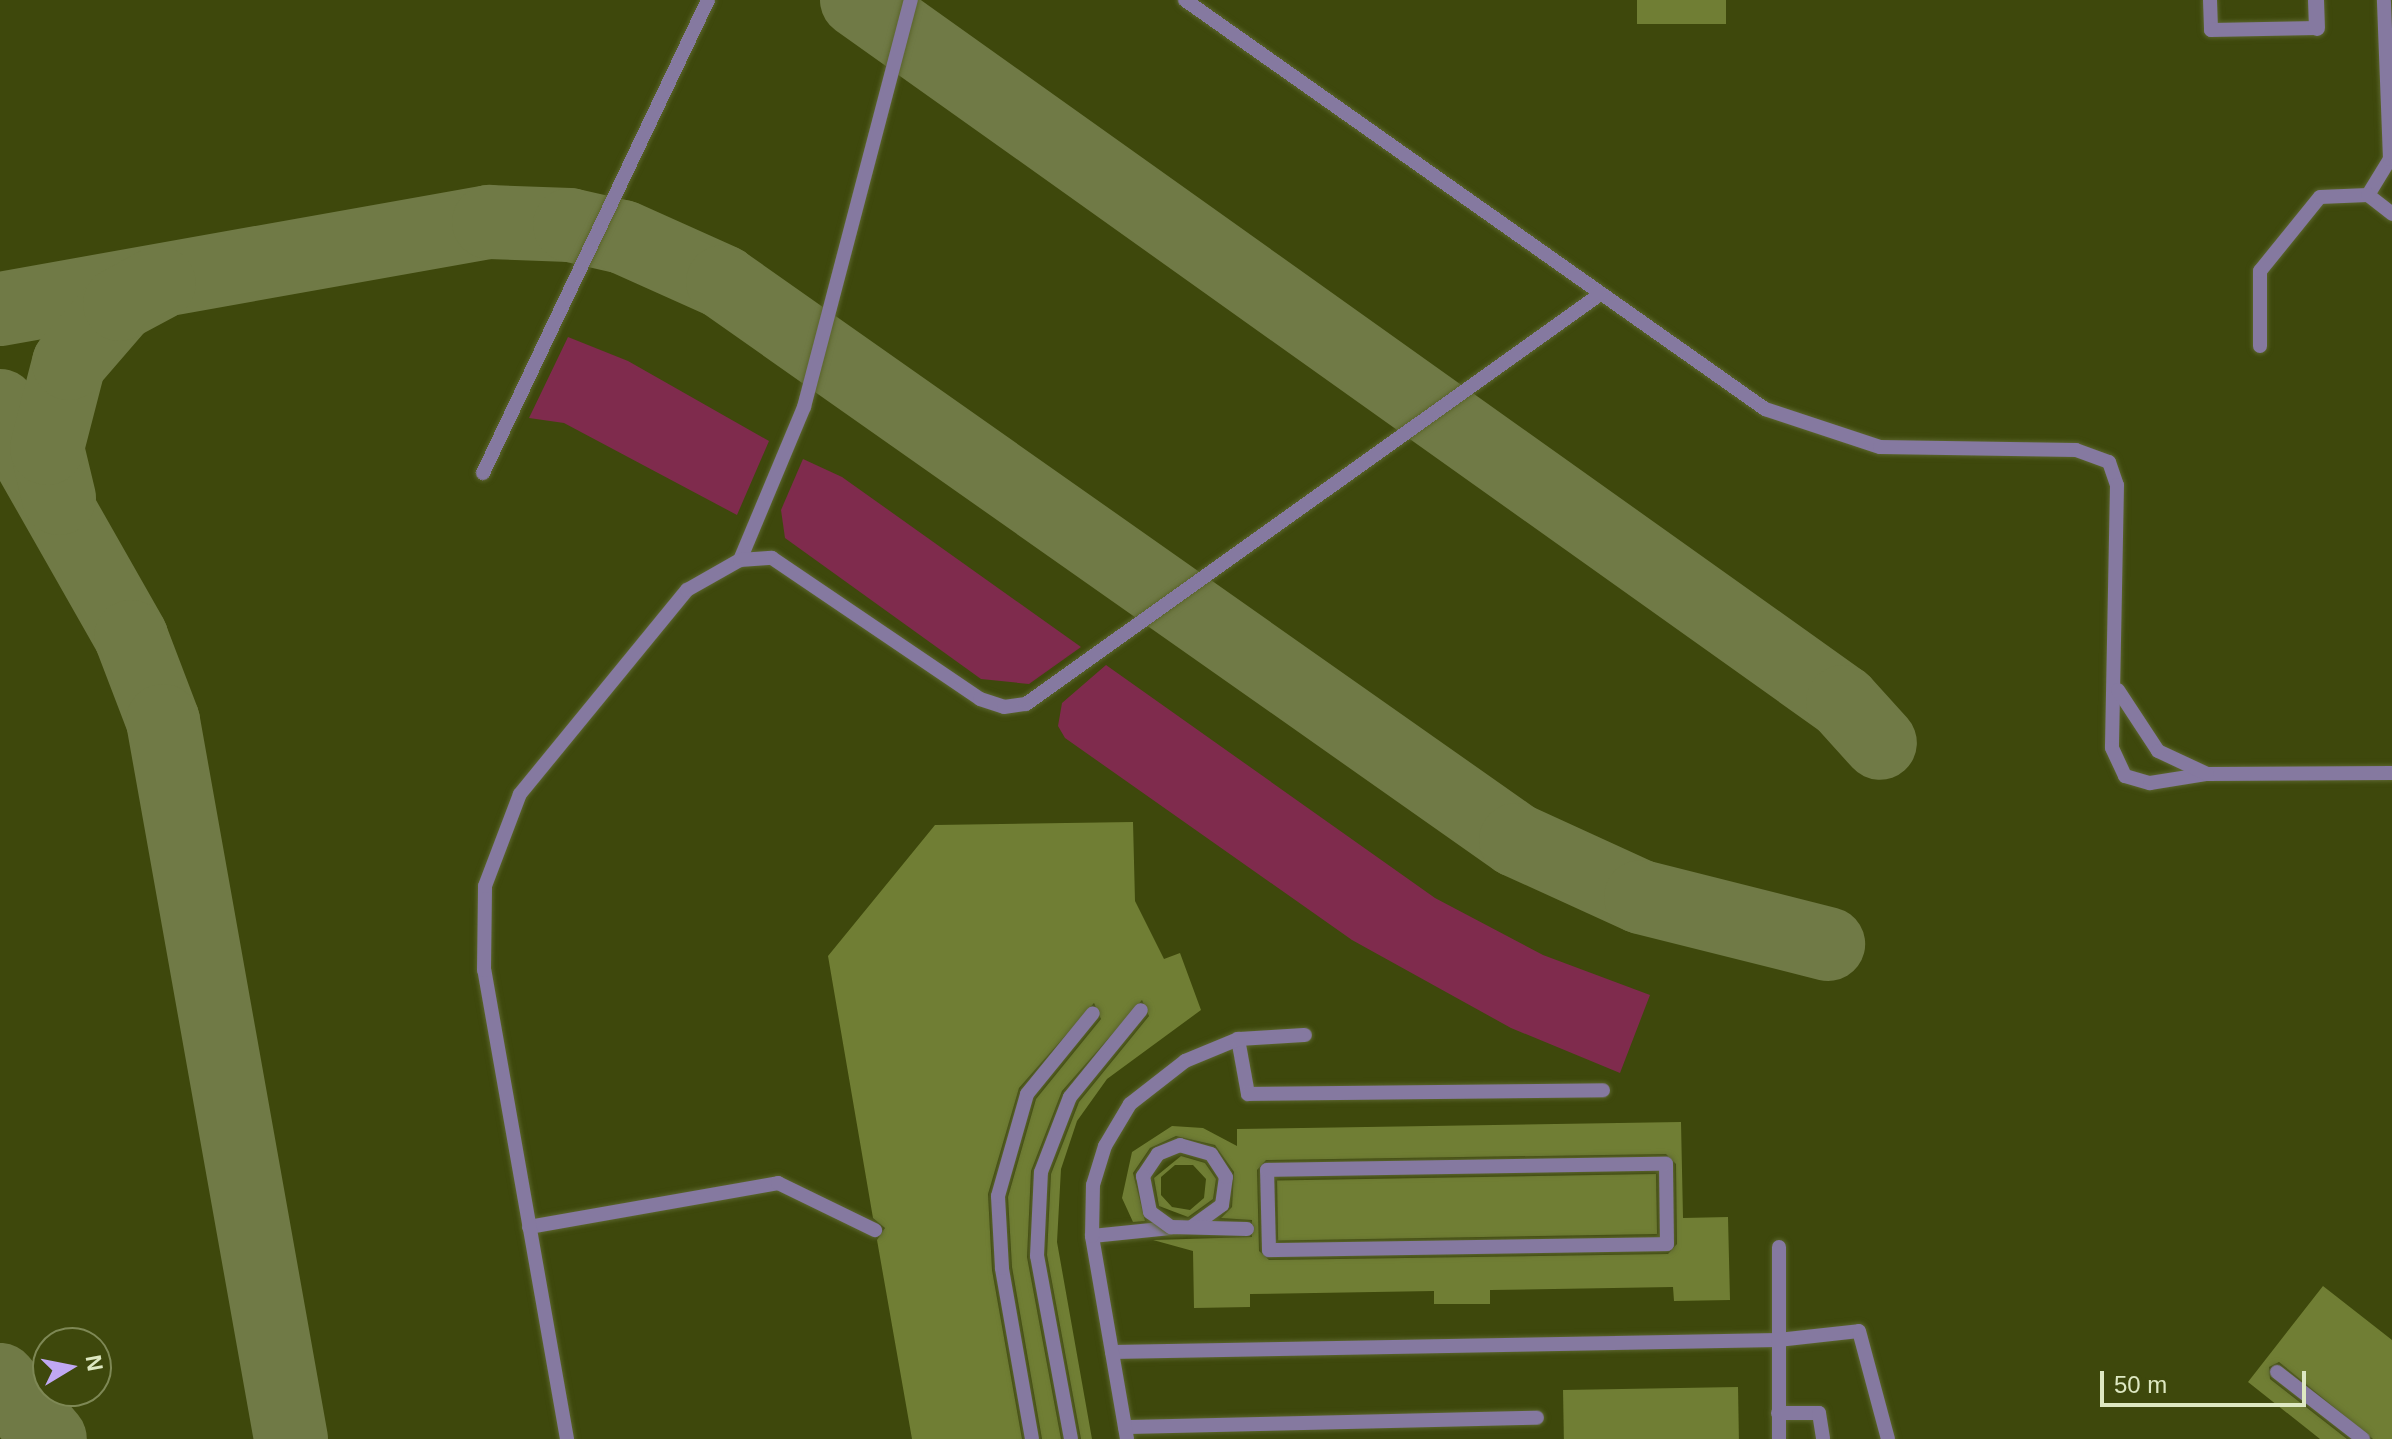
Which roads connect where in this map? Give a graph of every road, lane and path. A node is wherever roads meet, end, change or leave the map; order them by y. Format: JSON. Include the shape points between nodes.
{"nodes":[{"id":1,"x":708,"y":0,"type":"edge"},
{"id":2,"x":911,"y":0,"type":"edge"},
{"id":3,"x":1185,"y":0,"type":"edge"},
{"id":4,"x":2210,"y":0,"type":"edge"},
{"id":5,"x":2316,"y":0,"type":"edge"},
{"id":6,"x":2384,"y":0,"type":"edge"},
{"id":7,"x":2317,"y":28,"type":"joint"},
{"id":8,"x":2368,"y":195,"type":"junction"},
{"id":9,"x":2392,"y":214,"type":"edge"},
{"id":10,"x":1599,"y":295,"type":"junction"},
{"id":11,"x":2260,"y":346,"type":"dead end"},
{"id":12,"x":483,"y":473,"type":"dead end"},
{"id":13,"x":740,"y":560,"type":"junction"},
{"id":14,"x":2118,"y":690,"type":"junction"},
{"id":15,"x":2392,"y":773,"type":"edge"},
{"id":16,"x":2207,"y":774,"type":"junction"},
{"id":17,"x":1141,"y":1010,"type":"dead end"},
{"id":18,"x":1093,"y":1013,"type":"dead end"},
{"id":19,"x":1305,"y":1035,"type":"dead end"},
{"id":20,"x":1238,"y":1039,"type":"junction"},
{"id":21,"x":1603,"y":1090,"type":"dead end"},
{"id":22,"x":529,"y":1227,"type":"junction"},
{"id":23,"x":1268,"y":1228,"type":"junction"},
{"id":24,"x":875,"y":1230,"type":"dead end"},
{"id":25,"x":1092,"y":1236,"type":"junction"},
{"id":26,"x":1779,"y":1247,"type":"dead end"},
{"id":27,"x":1778,"y":1340,"type":"junction"},
{"id":28,"x":1112,"y":1352,"type":"junction"},
{"id":29,"x":2277,"y":1372,"type":"dead end"},
{"id":30,"x":1778,"y":1413,"type":"junction"},
{"id":31,"x":1537,"y":1418,"type":"dead end"},
{"id":32,"x":1126,"y":1433,"type":"edge"},
{"id":33,"x":567,"y":1439,"type":"edge"},
{"id":34,"x":1032,"y":1439,"type":"edge"},
{"id":35,"x":1071,"y":1439,"type":"edge"},
{"id":36,"x":1779,"y":1439,"type":"edge"},
{"id":37,"x":1823,"y":1439,"type":"edge"},
{"id":38,"x":1888,"y":1439,"type":"edge"},
{"id":39,"x":2363,"y":1439,"type":"edge"}],
"edges":[{"from":1,"to":12,"type":"lane"},
{"from":2,"to":13,"type":"lane","via":[[804,407]]},
{"from":3,"to":10,"type":"lane"},
{"from":4,"to":7,"type":"lane","via":[[2211,30]]},
{"from":5,"to":7,"type":"street"},
{"from":6,"to":8,"type":"lane","via":[[2390,159]]},
{"from":8,"to":9,"type":"lane"},
{"from":8,"to":11,"type":"lane","via":[[2320,197],[2260,271]]},
{"from":10,"to":13,"type":"lane","via":[[1026,704],[980,699],[790,566]]},
{"from":10,"to":14,"type":"lane","via":[[1736,392],[1842,439],[1912,452],[2100,455],[2117,485]]},
{"from":13,"to":22,"type":"lane","via":[[702,577],[667,614],[520,794],[491,860],[481,938]]},
{"from":14,"to":16,"type":"lane","via":[[2158,751]]},
{"from":14,"to":16,"type":"lane","via":[[2112,748],[2125,776],[2182,783]]},
{"from":15,"to":16,"type":"lane"},
{"from":17,"to":35,"type":"lane","via":[[1070,1097],[1041,1172],[1037,1256]]},
{"from":18,"to":34,"type":"lane","via":[[1027,1094],[998,1196],[1002,1268]]},
{"from":19,"to":20,"type":"lane","via":[[1274,1032]]},
{"from":20,"to":21,"type":"lane","via":[[1248,1094]]},
{"from":20,"to":25,"type":"lane","via":[[1185,1061],[1130,1104],[1097,1165]]},
{"from":22,"to":24,"type":"lane","via":[[778,1183]]},
{"from":22,"to":33,"type":"lane"},
{"from":23,"to":23,"type":"lane","via":[[1267,1170],[1666,1164],[1667,1244],[1269,1250]]},
{"from":23,"to":25,"type":"lane","bridge":true,"via":[[1247,1229],[1171,1227],[1150,1212],[1143,1176],[1158,1154],[1180,1145],[1211,1154],[1226,1177],[1222,1205],[1193,1226]]},
{"from":25,"to":28,"type":"lane"},
{"from":26,"to":27,"type":"lane"},
{"from":27,"to":28,"type":"lane"},
{"from":27,"to":30,"type":"lane"},
{"from":27,"to":38,"type":"lane","via":[[1859,1331]]},
{"from":28,"to":32,"type":"lane"},
{"from":29,"to":39,"type":"lane"},
{"from":30,"to":36,"type":"lane"},
{"from":30,"to":37,"type":"lane","via":[[1819,1413]]},
{"from":31,"to":32,"type":"lane"}]}
